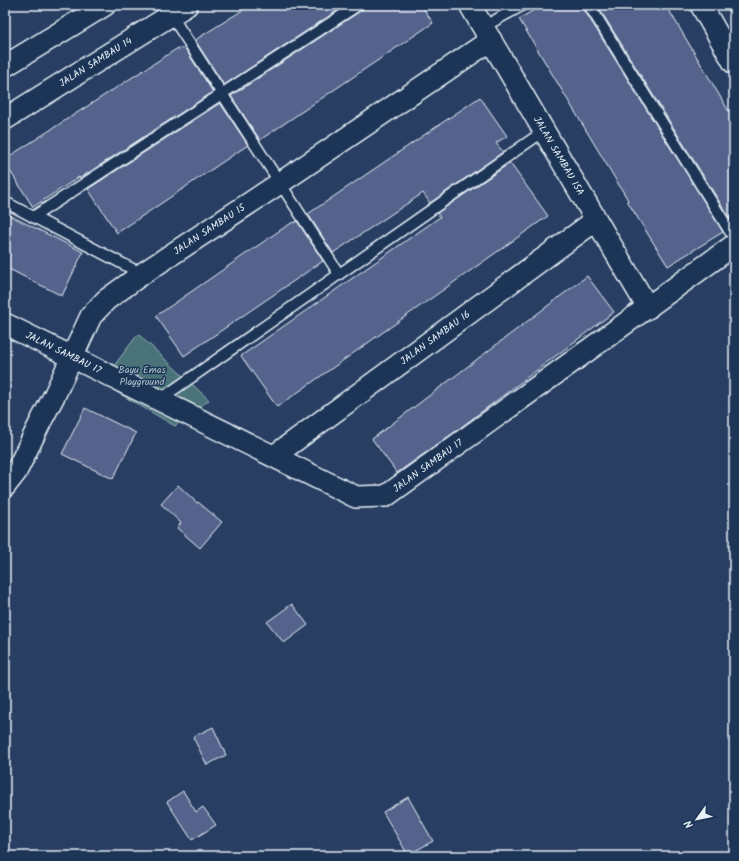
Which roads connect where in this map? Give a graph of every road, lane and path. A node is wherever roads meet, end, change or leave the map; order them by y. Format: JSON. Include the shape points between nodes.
{"nodes":[{"id":1,"x":105,"y":5,"type":"edge"},
{"id":2,"x":358,"y":5,"type":"edge"},
{"id":3,"x":470,"y":5,"type":"edge"},
{"id":4,"x":523,"y":5,"type":"edge"},
{"id":5,"x":589,"y":5,"type":"edge"},
{"id":6,"x":701,"y":5,"type":"edge"},
{"id":7,"x":179,"y":10,"type":"edge"},
{"id":8,"x":487,"y":34,"type":"junction"},
{"id":9,"x":734,"y":62,"type":"edge"},
{"id":10,"x":5,"y":66,"type":"edge"},
{"id":11,"x":222,"y":93,"type":"junction"},
{"id":12,"x":5,"y":118,"type":"edge"},
{"id":13,"x":544,"y":131,"type":"junction"},
{"id":14,"x":280,"y":183,"type":"junction"},
{"id":15,"x":5,"y":202,"type":"edge"},
{"id":16,"x":33,"y":217,"type":"junction"},
{"id":17,"x":596,"y":220,"type":"junction"},
{"id":18,"x":734,"y":238,"type":"edge"},
{"id":19,"x":734,"y":245,"type":"edge"},
{"id":20,"x":142,"y":274,"type":"junction"},
{"id":21,"x":339,"y":274,"type":"junction"},
{"id":22,"x":648,"y":308,"type":"junction"},
{"id":23,"x":5,"y":324,"type":"edge"},
{"id":24,"x":72,"y":357,"type":"junction"},
{"id":25,"x":159,"y":400,"type":"junction"},
{"id":26,"x":274,"y":456,"type":"junction"},
{"id":27,"x":5,"y":486,"type":"edge"}],
"edges":[{"from":1,"to":10,"type":"street"},
{"from":2,"to":11,"type":"lane"},
{"from":3,"to":8,"type":"street","name":"JALAN SAMBAU 15A"},
{"from":4,"to":8,"type":"lane"},
{"from":5,"to":18,"type":"lane"},
{"from":6,"to":9,"type":"street"},
{"from":7,"to":11,"type":"lane"},
{"from":7,"to":12,"type":"street","name":"JALAN SAMBAU 14"},
{"from":8,"to":13,"type":"street","name":"JALAN SAMBAU 15A"},
{"from":8,"to":14,"type":"street","name":"JALAN SAMBAU 15"},
{"from":11,"to":14,"type":"lane"},
{"from":11,"to":16,"type":"lane"},
{"from":13,"to":17,"type":"street","name":"JALAN SAMBAU 15A"},
{"from":13,"to":21,"type":"lane"},
{"from":14,"to":20,"type":"street","name":"JALAN SAMBAU 15"},
{"from":14,"to":21,"type":"lane"},
{"from":15,"to":16,"type":"lane"},
{"from":16,"to":20,"type":"lane"},
{"from":17,"to":22,"type":"street","name":"JALAN SAMBAU 15A"},
{"from":17,"to":26,"type":"street","name":"JALAN SAMBAU 16"},
{"from":19,"to":22,"type":"street","name":"JALAN SAMBAU 17"},
{"from":20,"to":24,"type":"street","name":"JALAN SAMBAU 15","via":[[106,300],[91,316]]},
{"from":21,"to":25,"type":"lane"},
{"from":22,"to":26,"type":"street","name":"JALAN SAMBAU 17","via":[[386,496],[356,497]]},
{"from":23,"to":24,"type":"street","name":"JALAN SAMBAU 17"},
{"from":24,"to":25,"type":"street","name":"JALAN SAMBAU 17"},
{"from":24,"to":27,"type":"street","name":"JALAN SAMBAU 15","via":[[16,472]]},
{"from":25,"to":26,"type":"street","name":"JALAN SAMBAU 17"}]}
